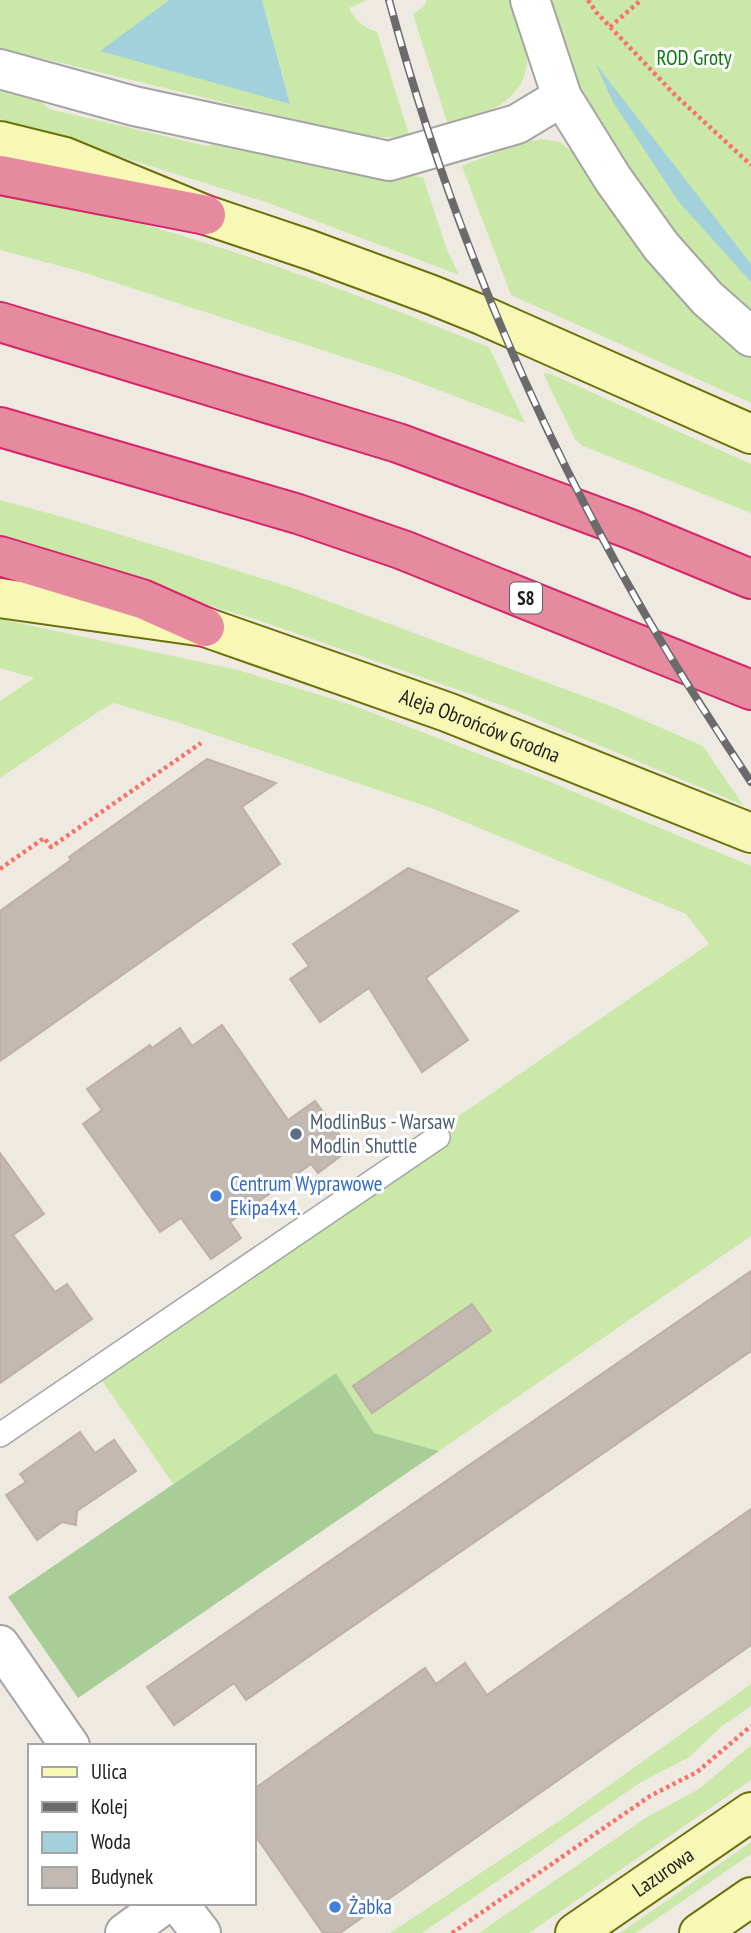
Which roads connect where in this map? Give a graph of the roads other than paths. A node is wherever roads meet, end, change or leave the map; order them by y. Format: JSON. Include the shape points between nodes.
{"nodes":[{"id":1,"x":530,"y":0,"type":"edge"},
{"id":2,"x":0,"y":69,"type":"edge"},
{"id":3,"x":562,"y":97,"type":"junction"},
{"id":4,"x":0,"y":141,"type":"edge"},
{"id":5,"x":0,"y":175,"type":"edge"},
{"id":6,"x":206,"y":215,"type":"junction"},
{"id":7,"x":0,"y":322,"type":"edge"},
{"id":8,"x":751,"y":337,"type":"edge"},
{"id":9,"x":0,"y":427,"type":"edge"},
{"id":10,"x":751,"y":433,"type":"edge"},
{"id":11,"x":0,"y":556,"type":"edge"},
{"id":12,"x":751,"y":579,"type":"edge"},
{"id":13,"x":0,"y":598,"type":"edge"},
{"id":14,"x":205,"y":627,"type":"junction"},
{"id":15,"x":751,"y":690,"type":"edge"},
{"id":16,"x":751,"y":833,"type":"edge"},
{"id":17,"x":438,"y":1137,"type":"dead end"},
{"id":18,"x":0,"y":1435,"type":"edge"},
{"id":19,"x":0,"y":1645,"type":"edge"},
{"id":20,"x":69,"y":1744,"type":"edge"},
{"id":21,"x":751,"y":1812,"type":"edge"},
{"id":22,"x":751,"y":1897,"type":"edge"},
{"id":23,"x":163,"y":1905,"type":"edge"},
{"id":24,"x":180,"y":1905,"type":"edge"},
{"id":25,"x":125,"y":1933,"type":"edge"},
{"id":26,"x":201,"y":1933,"type":"edge"},
{"id":27,"x":575,"y":1933,"type":"edge"},
{"id":28,"x":699,"y":1933,"type":"edge"}],
"edges":[{"from":1,"to":3,"type":"street"},
{"from":2,"to":3,"type":"street","via":[[134,106],[389,161],[517,124]]},
{"from":3,"to":8,"type":"street","via":[[661,247],[707,298]]},
{"from":4,"to":6,"type":"main road","via":[[65,157]]},
{"from":5,"to":6,"type":"highway"},
{"from":6,"to":10,"type":"main road","via":[[484,316]]},
{"from":7,"to":12,"type":"highway","via":[[398,443]]},
{"from":9,"to":15,"type":"highway","number":"S8","via":[[298,514],[403,550]]},
{"from":11,"to":14,"type":"highway","via":[[142,599]]},
{"from":13,"to":14,"type":"main road","name":"Aleja Obrońców Grodna"},
{"from":14,"to":16,"type":"main road","name":"Aleja Obrońców Grodna","via":[[447,712]]},
{"from":17,"to":18,"type":"lane"},
{"from":19,"to":20,"type":"street"},
{"from":21,"to":27,"type":"main road","name":"Lazurowa"},
{"from":22,"to":28,"type":"main road"},
{"from":23,"to":25,"type":"street"},
{"from":24,"to":26,"type":"street"}]}
